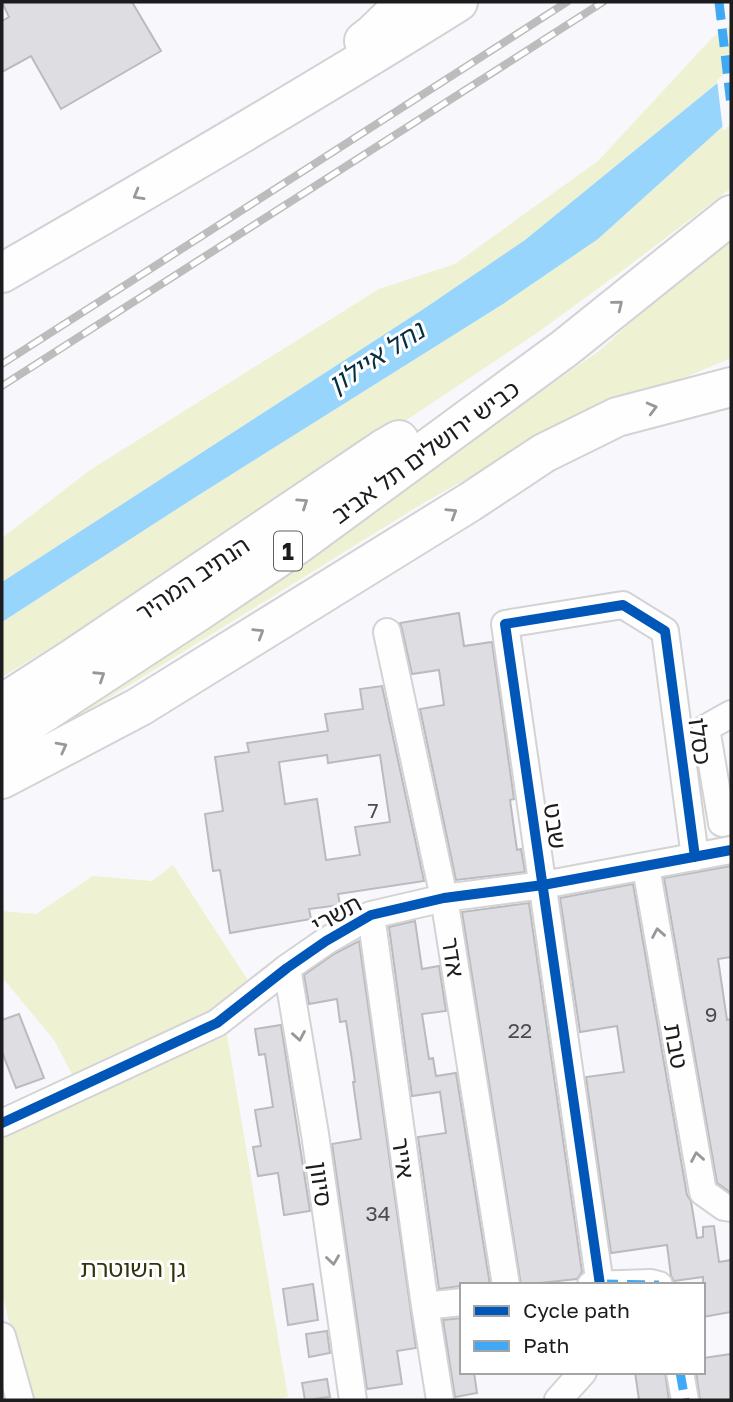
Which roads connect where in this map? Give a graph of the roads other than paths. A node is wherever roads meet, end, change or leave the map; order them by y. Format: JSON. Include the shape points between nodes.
{"nodes":[{"id":1,"x":406,"y":2,"type":"edge"},
{"id":2,"x":458,"y":2,"type":"edge"},
{"id":3,"x":198,"y":161,"type":"junction"},
{"id":4,"x":731,"y":215,"type":"edge"},
{"id":5,"x":2,"y":273,"type":"edge"},
{"id":6,"x":565,"y":348,"type":"junction"},
{"id":7,"x":725,"y":386,"type":"edge"},
{"id":8,"x":665,"y":631,"type":"joint"},
{"id":9,"x":387,"y":632,"type":"dead end"},
{"id":10,"x":2,"y":704,"type":"edge"},
{"id":11,"x":731,"y":714,"type":"edge"},
{"id":12,"x":678,"y":727,"type":"junction"},
{"id":13,"x":706,"y":728,"type":"junction"},
{"id":14,"x":2,"y":740,"type":"edge"},
{"id":15,"x":2,"y":779,"type":"edge"},
{"id":16,"x":731,"y":821,"type":"edge"},
{"id":17,"x":731,"y":850,"type":"edge"},
{"id":18,"x":695,"y":857,"type":"junction"},
{"id":19,"x":646,"y":867,"type":"junction"},
{"id":20,"x":543,"y":885,"type":"junction"},
{"id":21,"x":444,"y":898,"type":"junction"},
{"id":22,"x":371,"y":915,"type":"junction"},
{"id":23,"x":288,"y":968,"type":"junction"},
{"id":24,"x":2,"y":1123,"type":"edge"},
{"id":25,"x":731,"y":1208,"type":"edge"},
{"id":26,"x":506,"y":1283,"type":"edge"},
{"id":27,"x":597,"y":1283,"type":"edge"},
{"id":28,"x":460,"y":1302,"type":"edge"},
{"id":29,"x":425,"y":1307,"type":"junction"},
{"id":30,"x":2,"y":1336,"type":"edge"},
{"id":31,"x":581,"y":1374,"type":"edge"},
{"id":32,"x":680,"y":1374,"type":"edge"},
{"id":33,"x":20,"y":1400,"type":"edge"},
{"id":34,"x":353,"y":1400,"type":"edge"},
{"id":35,"x":440,"y":1400,"type":"edge"},
{"id":36,"x":558,"y":1400,"type":"edge"},
{"id":37,"x":685,"y":1400,"type":"edge"}],
"edges":[{"from":1,"to":3,"type":"highway","via":[[373,34]]},
{"from":2,"to":3,"type":"highway"},
{"from":3,"to":5,"type":"highway","one_way":true},
{"from":6,"to":4,"type":"highway","name":"כביש ירושלים תל אביב","number":"1","one_way":true},
{"from":10,"to":6,"type":"highway","name":"הנתיב המהיר","number":"1","one_way":true,"via":[[385,448]]},
{"from":14,"to":6,"type":"highway","name":"כביש ירושלים תל אביב","number":"1","one_way":true,"via":[[298,544]]},
{"from":15,"to":7,"type":"highway","one_way":true,"via":[[139,707],[544,453],[617,417]]},
{"from":8,"to":12,"type":"street","name":"כסלו"},
{"from":8,"to":20,"type":"street","name":"שבט","via":[[623,605],[505,624]]},
{"from":9,"to":21,"type":"street","name":"אדר"},
{"from":11,"to":13,"type":"street"},
{"from":12,"to":13,"type":"street"},
{"from":12,"to":18,"type":"street","name":"כסלו"},
{"from":13,"to":16,"type":"street","via":[[722,823]]},
{"from":17,"to":18,"type":"street","name":"תשרי"},
{"from":18,"to":19,"type":"street","name":"תשרי"},
{"from":19,"to":20,"type":"street","name":"תשרי"},
{"from":25,"to":19,"type":"street","name":"טבת","one_way":true,"via":[[703,1192]]},
{"from":20,"to":21,"type":"street","name":"תשרי"},
{"from":20,"to":27,"type":"street","name":"שבט"},
{"from":21,"to":22,"type":"street","name":"תשרי"},
{"from":21,"to":26,"type":"street","name":"אדר"},
{"from":22,"to":23,"type":"street","name":"תשרי"},
{"from":22,"to":29,"type":"street","name":"אייר"},
{"from":23,"to":24,"type":"street","name":"תשרי","via":[[217,1023]]},
{"from":23,"to":34,"type":"street","name":"סיוון","one_way":true},
{"from":28,"to":29,"type":"street"},
{"from":29,"to":35,"type":"street","name":"אייר"},
{"from":30,"to":33,"type":"street"},
{"from":31,"to":36,"type":"street"},
{"from":32,"to":37,"type":"street"}]}
